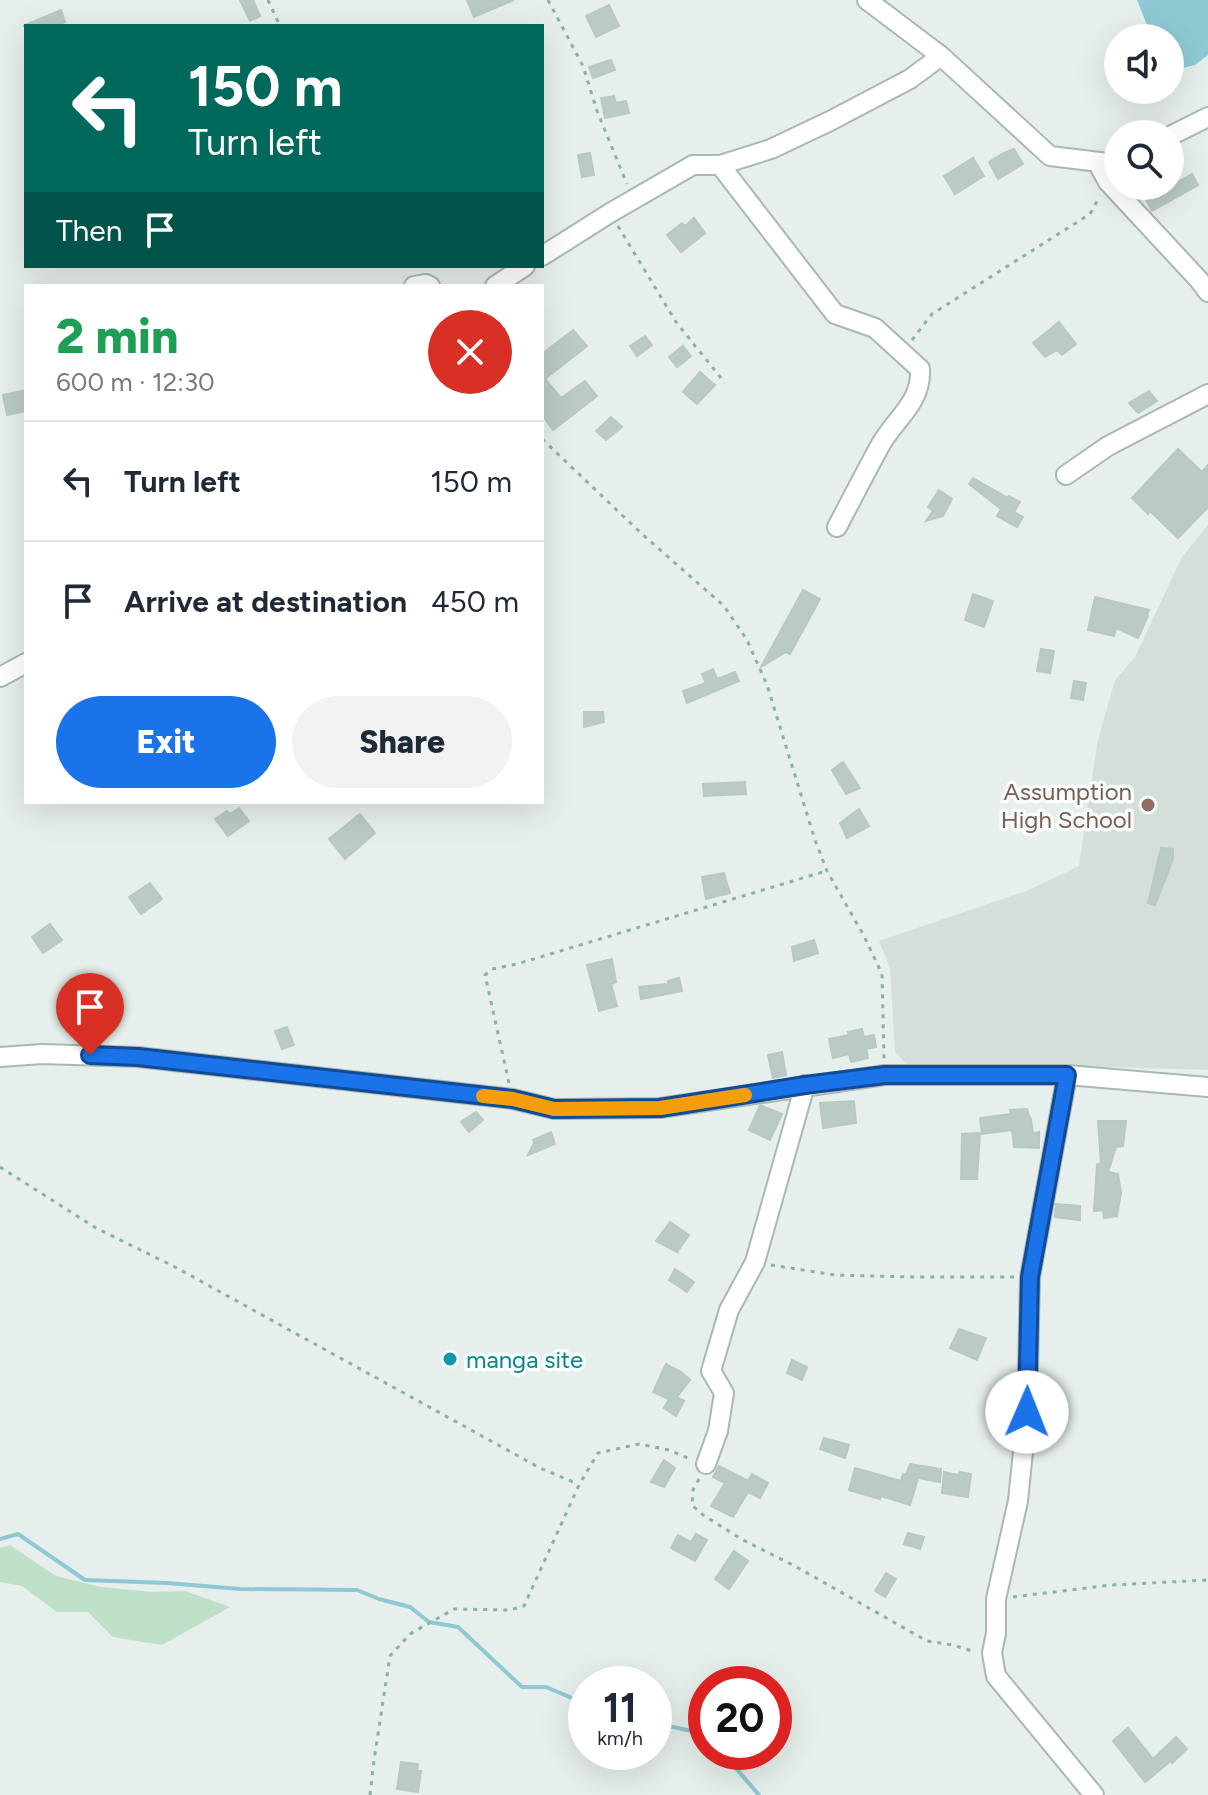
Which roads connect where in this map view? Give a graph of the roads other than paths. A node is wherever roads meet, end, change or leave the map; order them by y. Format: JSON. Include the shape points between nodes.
{"nodes":[{"id":1,"x":867,"y":0,"type":"edge"},
{"id":2,"x":941,"y":56,"type":"junction"},
{"id":3,"x":1208,"y":117,"type":"edge"},
{"id":4,"x":1184,"y":129,"type":"edge"},
{"id":5,"x":1097,"y":162,"type":"junction"},
{"id":6,"x":1104,"y":163,"type":"edge"},
{"id":7,"x":720,"y":165,"type":"junction"},
{"id":8,"x":544,"y":255,"type":"edge"},
{"id":9,"x":522,"y":268,"type":"edge"},
{"id":10,"x":498,"y":284,"type":"edge"},
{"id":11,"x":1208,"y":292,"type":"edge"},
{"id":12,"x":1208,"y":394,"type":"edge"},
{"id":13,"x":1066,"y":475,"type":"dead end"},
{"id":14,"x":837,"y":527,"type":"dead end"},
{"id":15,"x":24,"y":664,"type":"edge"},
{"id":16,"x":0,"y":677,"type":"edge"},
{"id":17,"x":0,"y":1057,"type":"edge"},
{"id":18,"x":1067,"y":1075,"type":"junction"},
{"id":19,"x":805,"y":1085,"type":"junction"},
{"id":20,"x":1208,"y":1087,"type":"edge"},
{"id":21,"x":706,"y":1464,"type":"road end"},
{"id":22,"x":1094,"y":1795,"type":"edge"}],
"edges":[{"from":1,"to":2,"type":"street"},
{"from":2,"to":5,"type":"street","via":[[1050,156]]},
{"from":2,"to":7,"type":"street","via":[[910,79],[830,121],[771,149]]},
{"from":3,"to":4,"type":"street"},
{"from":5,"to":6,"type":"street"},
{"from":5,"to":11,"type":"street","via":[[1108,182]]},
{"from":7,"to":8,"type":"street","via":[[693,165]]},
{"from":7,"to":14,"type":"street","via":[[835,314],[875,328],[920,369],[921,382],[911,404],[883,441]]},
{"from":9,"to":10,"type":"street"},
{"from":12,"to":13,"type":"street","via":[[1108,446]]},
{"from":15,"to":16,"type":"street"},
{"from":17,"to":19,"type":"street","via":[[138,1057],[513,1099],[554,1109],[660,1108]]},
{"from":18,"to":19,"type":"street","via":[[885,1075]]},
{"from":18,"to":20,"type":"street"},
{"from":18,"to":22,"type":"street","via":[[1030,1277],[1027,1412],[992,1653],[996,1676]]},
{"from":19,"to":21,"type":"street","via":[[755,1262],[729,1310],[711,1371],[724,1393]]}]}
